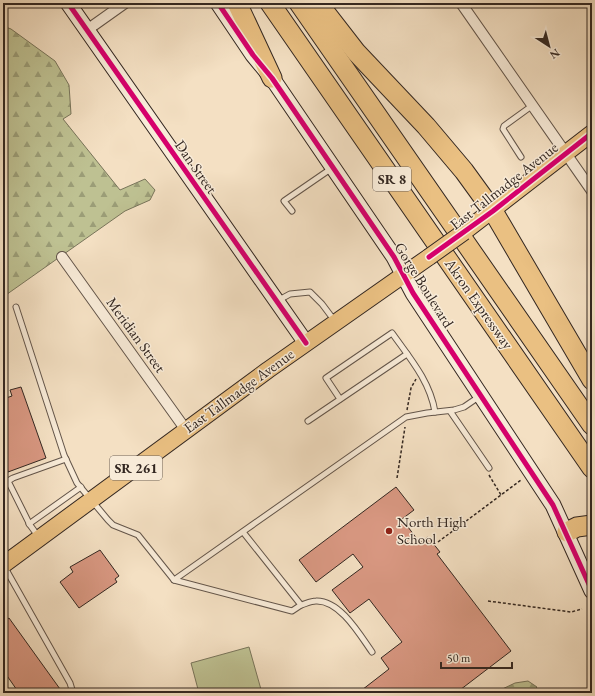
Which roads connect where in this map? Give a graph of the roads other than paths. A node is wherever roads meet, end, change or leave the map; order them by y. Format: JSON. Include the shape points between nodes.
{"nodes":[{"id":1,"x":68,"y":3,"type":"edge"},
{"id":2,"x":125,"y":3,"type":"edge"},
{"id":3,"x":218,"y":3,"type":"edge"},
{"id":4,"x":237,"y":3,"type":"edge"},
{"id":5,"x":270,"y":3,"type":"edge"},
{"id":6,"x":299,"y":3,"type":"edge"},
{"id":7,"x":318,"y":3,"type":"edge"},
{"id":8,"x":461,"y":3,"type":"edge"},
{"id":9,"x":87,"y":30,"type":"junction"},
{"id":10,"x":272,"y":78,"type":"junction"},
{"id":11,"x":533,"y":105,"type":"junction"},
{"id":12,"x":592,"y":133,"type":"edge"},
{"id":13,"x":566,"y":154,"type":"junction"},
{"id":14,"x":521,"y":157,"type":"dead end"},
{"id":15,"x":333,"y":168,"type":"junction"},
{"id":16,"x":592,"y":191,"type":"edge"},
{"id":17,"x":493,"y":211,"type":"junction"},
{"id":18,"x":292,"y":212,"type":"dead end"},
{"id":19,"x":62,"y":257,"type":"dead end"},
{"id":20,"x":404,"y":276,"type":"junction"},
{"id":21,"x":277,"y":302,"type":"junction"},
{"id":22,"x":16,"y":307,"type":"dead end"},
{"id":23,"x":335,"y":323,"type":"junction"},
{"id":24,"x":306,"y":343,"type":"junction"},
{"id":25,"x":407,"y":354,"type":"junction"},
{"id":26,"x":592,"y":380,"type":"edge"},
{"id":27,"x":481,"y":396,"type":"junction"},
{"id":28,"x":340,"y":399,"type":"junction"},
{"id":29,"x":450,"y":411,"type":"junction"},
{"id":30,"x":435,"y":412,"type":"junction"},
{"id":31,"x":308,"y":421,"type":"dead end"},
{"id":32,"x":592,"y":425,"type":"edge"},
{"id":33,"x":186,"y":430,"type":"junction"},
{"id":34,"x":66,"y":459,"type":"junction"},
{"id":35,"x":489,"y":468,"type":"road end"},
{"id":36,"x":592,"y":468,"type":"edge"},
{"id":37,"x":81,"y":487,"type":"junction"},
{"id":38,"x":91,"y":500,"type":"junction"},
{"id":39,"x":29,"y":524,"type":"junction"},
{"id":40,"x":592,"y":524,"type":"edge"},
{"id":41,"x":243,"y":532,"type":"junction"},
{"id":42,"x":567,"y":532,"type":"junction"},
{"id":43,"x":40,"y":538,"type":"junction"},
{"id":44,"x":3,"y":565,"type":"edge"},
{"id":45,"x":174,"y":580,"type":"junction"},
{"id":46,"x":592,"y":591,"type":"edge"},
{"id":47,"x":300,"y":605,"type":"junction"},
{"id":48,"x":372,"y":652,"type":"dead end"},
{"id":49,"x":73,"y":693,"type":"edge"}],
"edges":[{"from":1,"to":9,"type":"street","name":"Dan Street"},
{"from":2,"to":9,"type":"street"},
{"from":3,"to":10,"type":"street","name":"Gorge Boulevard"},
{"from":4,"to":10,"type":"highway"},
{"from":5,"to":36,"type":"highway","name":"Akron Expressway","number":"SR 8"},
{"from":6,"to":32,"type":"highway","name":"Akron Expressway","number":"SR 8"},
{"from":7,"to":17,"type":"highway","via":[[356,52],[455,160]]},
{"from":8,"to":11,"type":"street"},
{"from":9,"to":21,"type":"street","name":"Dan Street"},
{"from":10,"to":15,"type":"street","name":"Gorge Boulevard"},
{"from":11,"to":13,"type":"street"},
{"from":11,"to":14,"type":"lane","via":[[504,126],[503,130]]},
{"from":12,"to":13,"type":"main road","name":"East Tallmadge Avenue","number":"SR 261"},
{"from":13,"to":16,"type":"street"},
{"from":13,"to":17,"type":"main road","name":"East Tallmadge Avenue","number":"SR 261"},
{"from":15,"to":18,"type":"lane","via":[[284,201]]},
{"from":15,"to":20,"type":"street","name":"Gorge Boulevard","via":[[394,257]]},
{"from":17,"to":20,"type":"main road","name":"East Tallmadge Avenue","number":"SR 261","bridge":true},
{"from":17,"to":26,"type":"highway"},
{"from":19,"to":33,"type":"street","name":"Meridian Street"},
{"from":20,"to":23,"type":"main road","name":"East Tallmadge Avenue","number":"SR 261"},
{"from":20,"to":27,"type":"street","name":"Gorge Boulevard"},
{"from":21,"to":23,"type":"lane","via":[[290,294],[310,292]]},
{"from":21,"to":24,"type":"street","name":"Dan Street"},
{"from":22,"to":34,"type":"lane"},
{"from":23,"to":24,"type":"main road","name":"East Tallmadge Avenue","number":"SR 261"},
{"from":24,"to":33,"type":"main road","name":"East Tallmadge Avenue","number":"SR 261"},
{"from":25,"to":28,"type":"lane"},
{"from":25,"to":28,"type":"lane","via":[[392,332],[326,378]]},
{"from":25,"to":30,"type":"lane","via":[[430,391]]},
{"from":27,"to":29,"type":"lane","via":[[464,407]]},
{"from":27,"to":42,"type":"street","name":"Gorge Boulevard","via":[[549,498]]},
{"from":28,"to":31,"type":"lane"},
{"from":29,"to":30,"type":"lane"},
{"from":29,"to":35,"type":"lane"},
{"from":30,"to":41,"type":"lane","via":[[406,417]]},
{"from":33,"to":38,"type":"main road","name":"East Tallmadge Avenue","number":"SR 261"},
{"from":34,"to":37,"type":"lane"},
{"from":34,"to":39,"type":"lane","via":[[8,481]]},
{"from":37,"to":38,"type":"lane"},
{"from":37,"to":39,"type":"lane"},
{"from":38,"to":43,"type":"main road","name":"East Tallmadge Avenue","number":"SR 261"},
{"from":38,"to":45,"type":"lane","via":[[113,525],[138,535]]},
{"from":39,"to":43,"type":"lane"},
{"from":40,"to":42,"type":"highway"},
{"from":41,"to":45,"type":"lane"},
{"from":41,"to":47,"type":"lane"},
{"from":42,"to":46,"type":"street","name":"Gorge Boulevard"},
{"from":43,"to":44,"type":"main road","name":"East Tallmadge Avenue","number":"SR 261"},
{"from":44,"to":49,"type":"lane"},
{"from":45,"to":47,"type":"lane","via":[[292,611]]},
{"from":47,"to":48,"type":"lane","via":[[316,601],[332,605],[346,617]]}]}
